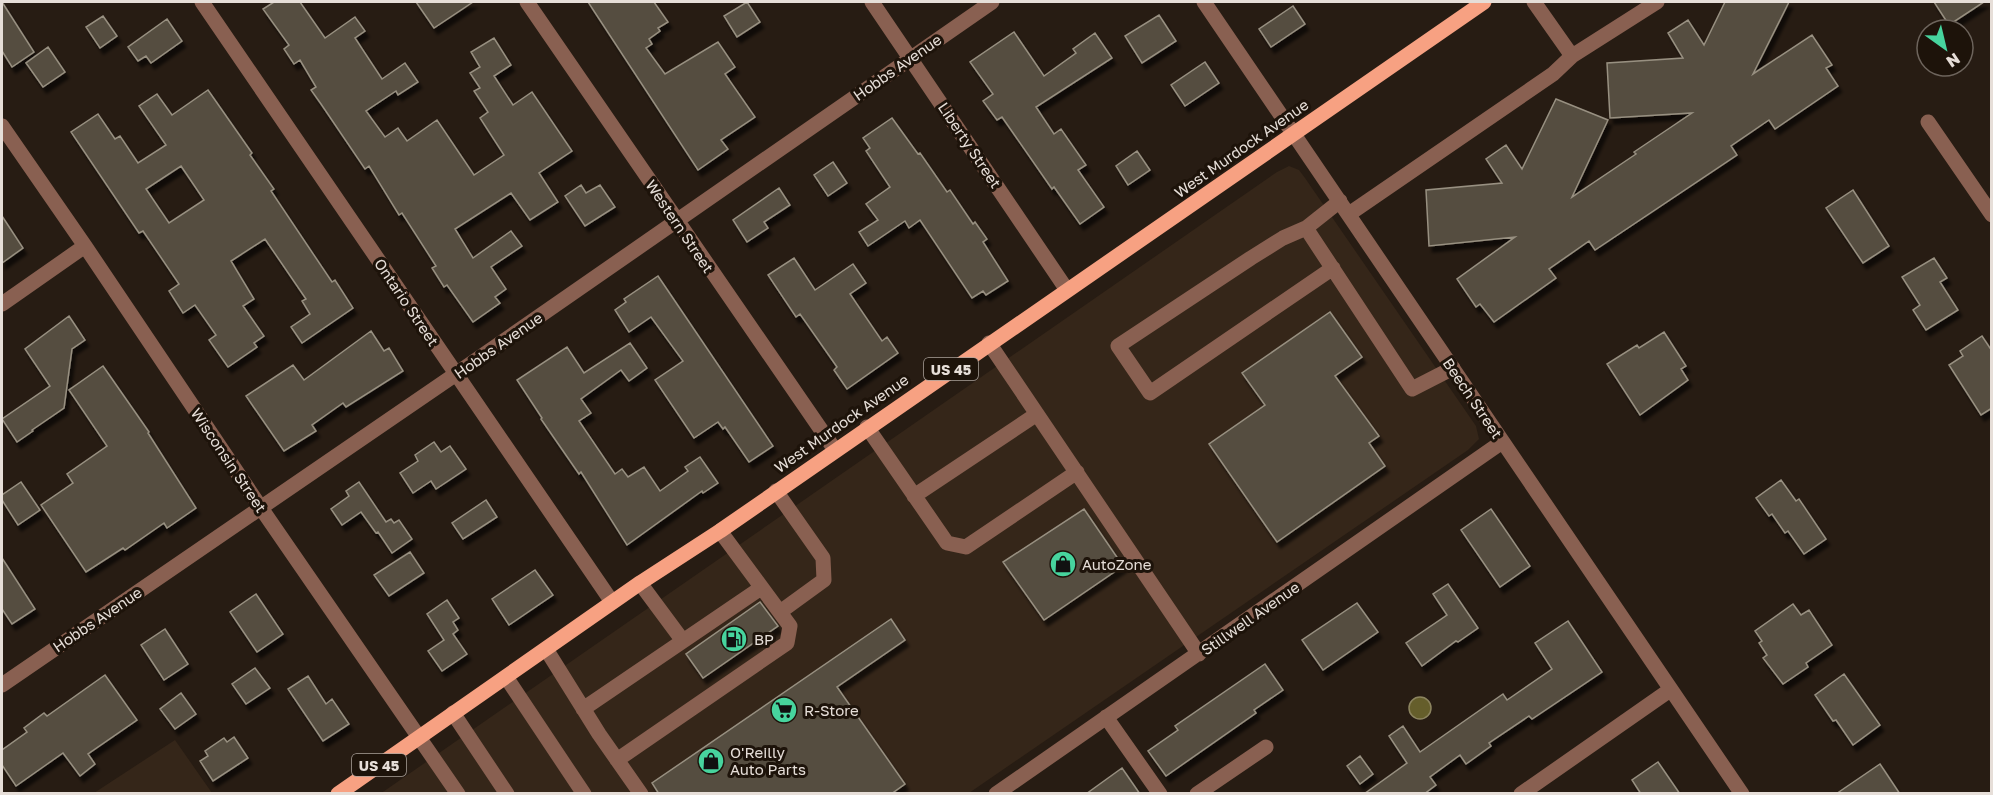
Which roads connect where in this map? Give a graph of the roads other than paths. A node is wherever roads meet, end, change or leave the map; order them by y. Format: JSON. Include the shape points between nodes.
{"nodes":[{"id":1,"x":202,"y":2,"type":"edge"},
{"id":2,"x":527,"y":2,"type":"edge"},
{"id":3,"x":872,"y":2,"type":"edge"},
{"id":4,"x":992,"y":2,"type":"edge"},
{"id":5,"x":1204,"y":2,"type":"edge"},
{"id":6,"x":1484,"y":2,"type":"edge"},
{"id":7,"x":1534,"y":2,"type":"edge"},
{"id":8,"x":1657,"y":2,"type":"edge"},
{"id":9,"x":1572,"y":56,"type":"junction"},
{"id":10,"x":910,"y":58,"type":"junction"},
{"id":11,"x":1928,"y":122,"type":"dead end"},
{"id":12,"x":2,"y":126,"type":"edge"},
{"id":13,"x":1293,"y":134,"type":"junction"},
{"id":14,"x":1340,"y":201,"type":"junction"},
{"id":15,"x":1349,"y":214,"type":"junction"},
{"id":16,"x":1992,"y":215,"type":"edge"},
{"id":17,"x":677,"y":221,"type":"junction"},
{"id":18,"x":1306,"y":228,"type":"junction"},
{"id":19,"x":86,"y":246,"type":"junction"},
{"id":20,"x":1333,"y":268,"type":"junction"},
{"id":21,"x":1067,"y":290,"type":"junction"},
{"id":22,"x":2,"y":304,"type":"edge"},
{"id":23,"x":989,"y":343,"type":"junction"},
{"id":24,"x":1453,"y":368,"type":"junction"},
{"id":25,"x":456,"y":374,"type":"junction"},
{"id":26,"x":1037,"y":414,"type":"junction"},
{"id":27,"x":867,"y":427,"type":"junction"},
{"id":28,"x":1502,"y":441,"type":"junction"},
{"id":29,"x":835,"y":450,"type":"junction"},
{"id":30,"x":1077,"y":472,"type":"junction"},
{"id":31,"x":776,"y":491,"type":"junction"},
{"id":32,"x":914,"y":496,"type":"junction"},
{"id":33,"x":261,"y":508,"type":"junction"},
{"id":34,"x":720,"y":531,"type":"junction"},
{"id":35,"x":640,"y":583,"type":"junction"},
{"id":36,"x":761,"y":588,"type":"junction"},
{"id":37,"x":612,"y":602,"type":"junction"},
{"id":38,"x":780,"y":612,"type":"junction"},
{"id":39,"x":683,"y":641,"type":"junction"},
{"id":40,"x":546,"y":649,"type":"junction"},
{"id":41,"x":1199,"y":654,"type":"junction"},
{"id":42,"x":506,"y":676,"type":"junction"},
{"id":43,"x":2,"y":685,"type":"edge"},
{"id":44,"x":1670,"y":690,"type":"junction"},
{"id":45,"x":583,"y":709,"type":"junction"},
{"id":46,"x":453,"y":713,"type":"junction"},
{"id":47,"x":1106,"y":717,"type":"junction"},
{"id":48,"x":419,"y":737,"type":"junction"},
{"id":49,"x":1266,"y":747,"type":"dead end"},
{"id":50,"x":617,"y":759,"type":"junction"},
{"id":51,"x":338,"y":794,"type":"edge"},
{"id":52,"x":458,"y":794,"type":"edge"},
{"id":53,"x":507,"y":794,"type":"edge"},
{"id":54,"x":584,"y":794,"type":"edge"},
{"id":55,"x":641,"y":794,"type":"edge"},
{"id":56,"x":996,"y":794,"type":"edge"},
{"id":57,"x":1160,"y":794,"type":"edge"},
{"id":58,"x":1197,"y":794,"type":"edge"},
{"id":59,"x":1521,"y":794,"type":"edge"},
{"id":60,"x":1742,"y":794,"type":"edge"}],
"edges":[{"from":1,"to":25,"type":"street","name":"Ontario Street"},
{"from":2,"to":17,"type":"street","name":"Western Street"},
{"from":3,"to":10,"type":"street","name":"Liberty Street"},
{"from":4,"to":10,"type":"street","name":"Hobbs Avenue"},
{"from":5,"to":13,"type":"street","name":"Beech Street"},
{"from":6,"to":13,"type":"main road","name":"West Murdock Avenue","number":"US 45"},
{"from":7,"to":9,"type":"street"},
{"from":8,"to":9,"type":"street"},
{"from":9,"to":15,"type":"street","via":[[1553,74]]},
{"from":10,"to":17,"type":"street","name":"Hobbs Avenue"},
{"from":10,"to":21,"type":"street","name":"Liberty Street"},
{"from":11,"to":16,"type":"street"},
{"from":12,"to":19,"type":"street","name":"Wisconsin Street"},
{"from":13,"to":14,"type":"street","name":"Beech Street"},
{"from":13,"to":21,"type":"main road","name":"West Murdock Avenue","number":"US 45"},
{"from":14,"to":15,"type":"street","name":"Beech Street"},
{"from":14,"to":18,"type":"street"},
{"from":15,"to":24,"type":"street","name":"Beech Street"},
{"from":17,"to":25,"type":"street","name":"Hobbs Avenue"},
{"from":17,"to":29,"type":"street","name":"Western Street"},
{"from":18,"to":20,"type":"street"},
{"from":18,"to":20,"type":"street","via":[[1251,258],[1118,346],[1150,393]]},
{"from":19,"to":22,"type":"street"},
{"from":19,"to":33,"type":"street","name":"Wisconsin Street"},
{"from":20,"to":24,"type":"street","via":[[1412,389]]},
{"from":21,"to":23,"type":"main road","name":"West Murdock Avenue","number":"US 45"},
{"from":23,"to":26,"type":"street"},
{"from":23,"to":27,"type":"main road","name":"West Murdock Avenue","number":"US 45"},
{"from":24,"to":28,"type":"street","name":"Beech Street"},
{"from":25,"to":33,"type":"street","name":"Hobbs Avenue"},
{"from":25,"to":37,"type":"street","name":"Ontario Street"},
{"from":26,"to":30,"type":"street"},
{"from":26,"to":32,"type":"street"},
{"from":27,"to":29,"type":"main road","name":"West Murdock Avenue","number":"US 45"},
{"from":27,"to":32,"type":"street"},
{"from":28,"to":41,"type":"street","name":"Stillwell Avenue"},
{"from":28,"to":44,"type":"street","name":"Beech Street"},
{"from":29,"to":31,"type":"main road","name":"West Murdock Avenue","number":"US 45"},
{"from":30,"to":32,"type":"street","via":[[966,547],[946,543]]},
{"from":30,"to":41,"type":"street"},
{"from":31,"to":34,"type":"main road","name":"West Murdock Avenue","number":"US 45"},
{"from":31,"to":38,"type":"street","via":[[823,558],[824,569],[824,580]]},
{"from":33,"to":43,"type":"street","name":"Hobbs Avenue"},
{"from":33,"to":48,"type":"street","name":"Wisconsin Street"},
{"from":34,"to":35,"type":"main road","name":"West Murdock Avenue","number":"US 45"},
{"from":34,"to":36,"type":"street"},
{"from":35,"to":37,"type":"main road","name":"West Murdock Avenue","number":"US 45"},
{"from":35,"to":39,"type":"street"},
{"from":36,"to":38,"type":"street"},
{"from":36,"to":39,"type":"street"},
{"from":37,"to":40,"type":"main road","name":"West Murdock Avenue","number":"US 45"},
{"from":38,"to":50,"type":"street","via":[[790,626],[786,643]]},
{"from":39,"to":45,"type":"street"},
{"from":40,"to":42,"type":"main road","name":"West Murdock Avenue","number":"US 45"},
{"from":40,"to":45,"type":"street"},
{"from":41,"to":47,"type":"street","name":"Stillwell Avenue"},
{"from":42,"to":46,"type":"main road","name":"West Murdock Avenue","number":"US 45"},
{"from":42,"to":54,"type":"street"},
{"from":44,"to":59,"type":"street"},
{"from":44,"to":60,"type":"street","name":"Beech Street"},
{"from":45,"to":50,"type":"street"},
{"from":46,"to":48,"type":"main road","name":"West Murdock Avenue","number":"US 45"},
{"from":46,"to":53,"type":"street"},
{"from":47,"to":56,"type":"street","name":"Stillwell Avenue"},
{"from":47,"to":57,"type":"street"},
{"from":48,"to":51,"type":"main road","name":"West Murdock Avenue","number":"US 45"},
{"from":48,"to":52,"type":"street","name":"Wisconsin Street"},
{"from":49,"to":58,"type":"street"},
{"from":50,"to":55,"type":"street"}]}
